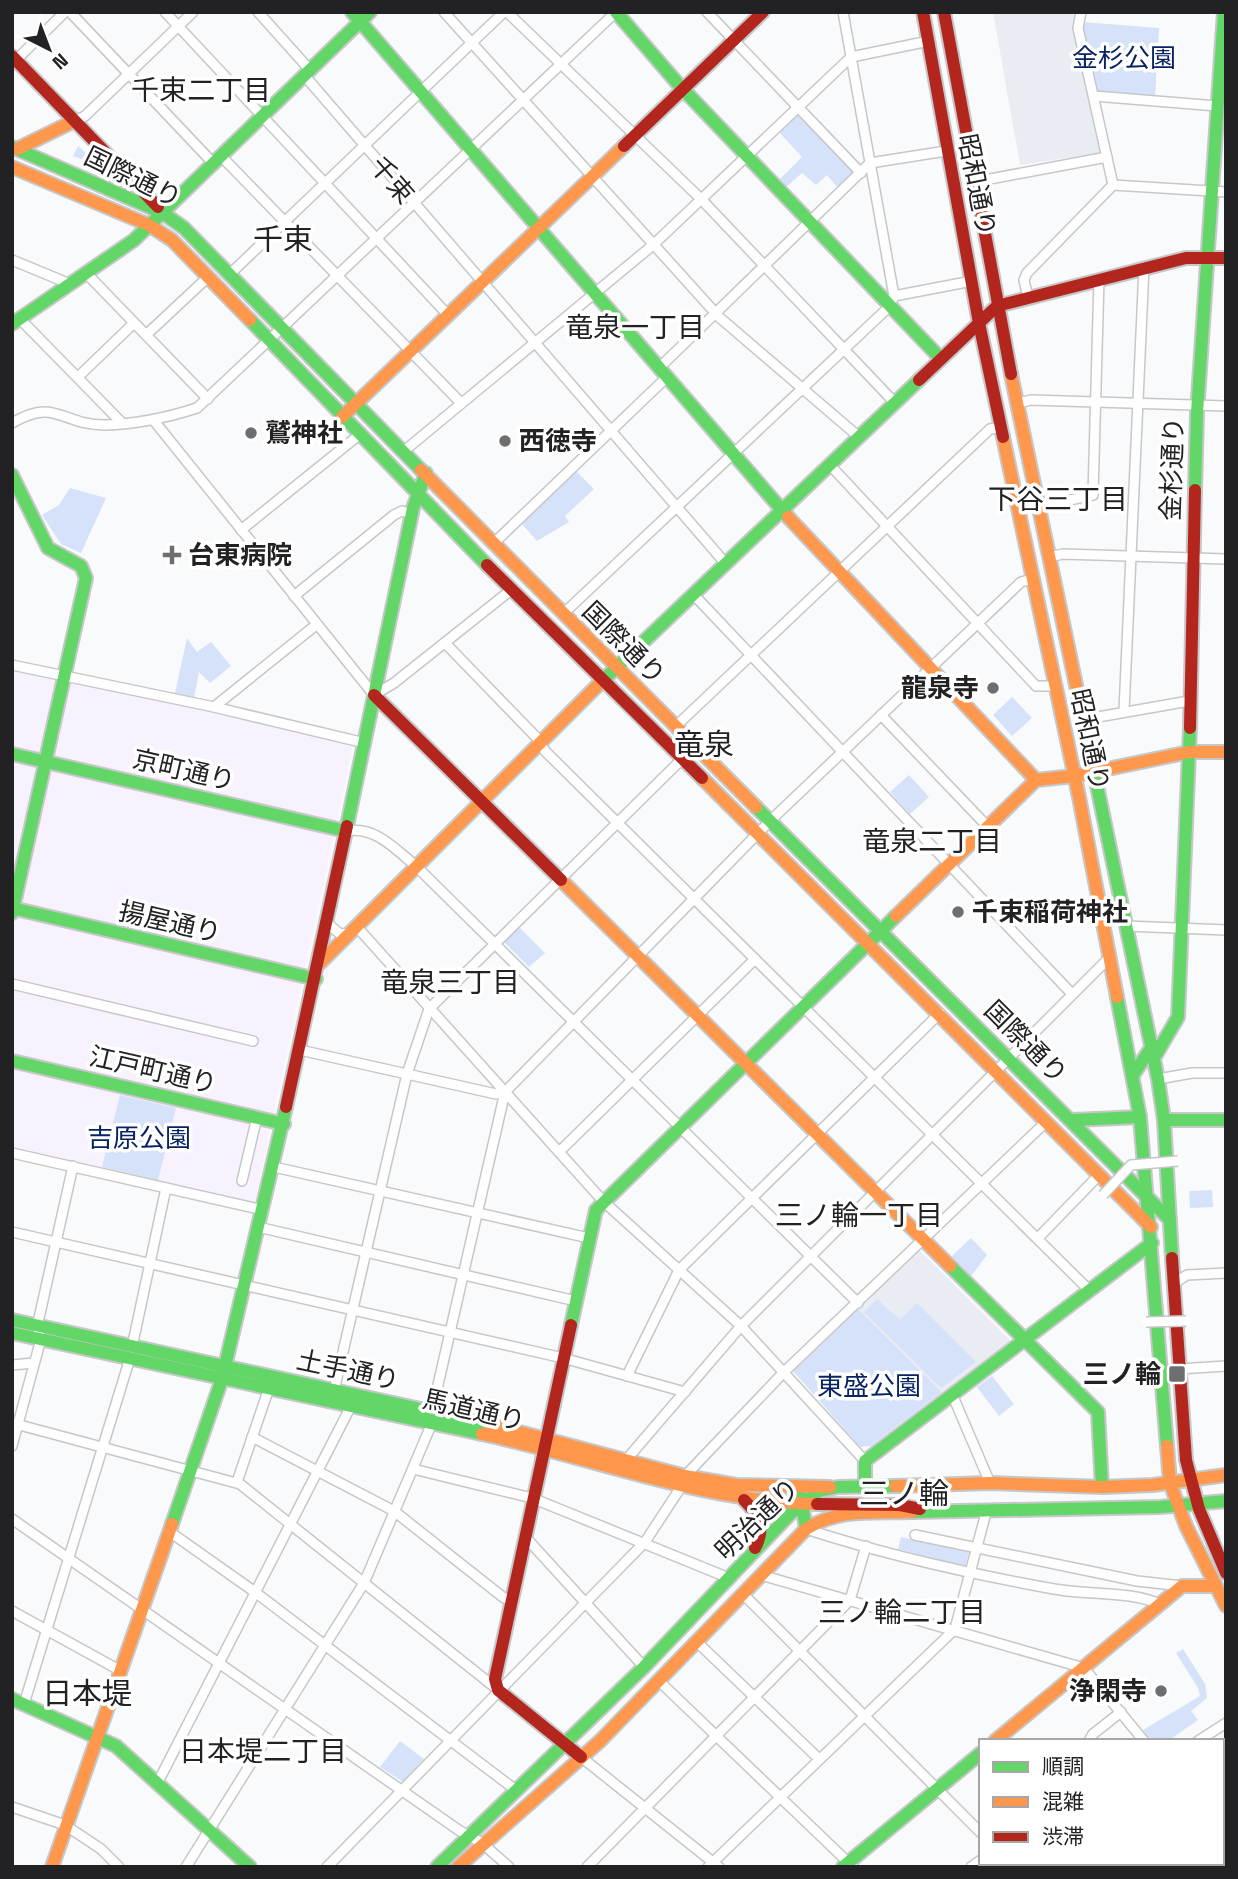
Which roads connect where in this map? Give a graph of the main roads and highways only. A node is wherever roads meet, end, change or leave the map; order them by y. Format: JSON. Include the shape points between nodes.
{"nodes":[{"id":1,"x":616,"y":12,"type":"edge"},
{"id":2,"x":763,"y":12,"type":"edge"},
{"id":3,"x":923,"y":12,"type":"edge"},
{"id":4,"x":944,"y":12,"type":"edge"},
{"id":5,"x":1224,"y":12,"type":"edge"},
{"id":6,"x":360,"y":15,"type":"edge"},
{"id":7,"x":14,"y":58,"type":"edge"},
{"id":8,"x":683,"y":89,"type":"junction"},
{"id":9,"x":74,"y":121,"type":"junction"},
{"id":10,"x":15,"y":148,"type":"edge"},
{"id":11,"x":14,"y":172,"type":"edge"},
{"id":12,"x":163,"y":213,"type":"junction"},
{"id":13,"x":149,"y":225,"type":"junction"},
{"id":14,"x":538,"y":229,"type":"junction"},
{"id":15,"x":1206,"y":257,"type":"junction"},
{"id":16,"x":1226,"y":258,"type":"edge"},
{"id":17,"x":997,"y":306,"type":"junction"},
{"id":18,"x":16,"y":321,"type":"edge"},
{"id":19,"x":979,"y":323,"type":"junction"},
{"id":20,"x":940,"y":359,"type":"junction"},
{"id":21,"x":356,"y":404,"type":"junction"},
{"id":22,"x":342,"y":417,"type":"junction"},
{"id":23,"x":426,"y":473,"type":"junction"},
{"id":24,"x":12,"y":475,"type":"edge"},
{"id":25,"x":418,"y":495,"type":"junction"},
{"id":26,"x":782,"y":511,"type":"junction"},
{"id":27,"x":616,"y":668,"type":"junction"},
{"id":28,"x":603,"y":681,"type":"junction"},
{"id":29,"x":374,"y":695,"type":"junction"},
{"id":30,"x":1189,"y":752,"type":"junction"},
{"id":31,"x":1226,"y":752,"type":"edge"},
{"id":32,"x":12,"y":754,"type":"edge"},
{"id":33,"x":46,"y":762,"type":"junction"},
{"id":34,"x":1094,"y":772,"type":"junction"},
{"id":35,"x":1074,"y":776,"type":"junction"},
{"id":36,"x":1036,"y":780,"type":"junction"},
{"id":37,"x":481,"y":804,"type":"junction"},
{"id":38,"x":346,"y":831,"type":"junction"},
{"id":39,"x":13,"y":910,"type":"edge"},
{"id":40,"x":880,"y":931,"type":"junction"},
{"id":41,"x":867,"y":943,"type":"junction"},
{"id":42,"x":319,"y":964,"type":"junction"},
{"id":43,"x":316,"y":979,"type":"junction"},
{"id":44,"x":1153,"y":1053,"type":"junction"},
{"id":45,"x":12,"y":1062,"type":"edge"},
{"id":46,"x":743,"y":1063,"type":"junction"},
{"id":47,"x":1133,"y":1075,"type":"junction"},
{"id":48,"x":1140,"y":1117,"type":"junction"},
{"id":49,"x":1073,"y":1120,"type":"junction"},
{"id":50,"x":1164,"y":1120,"type":"junction"},
{"id":51,"x":1226,"y":1120,"type":"edge"},
{"id":52,"x":284,"y":1124,"type":"junction"},
{"id":53,"x":1149,"y":1198,"type":"junction"},
{"id":54,"x":1170,"y":1220,"type":"junction"},
{"id":55,"x":1151,"y":1227,"type":"junction"},
{"id":56,"x":1152,"y":1243,"type":"junction"},
{"id":57,"x":12,"y":1320,"type":"edge"},
{"id":58,"x":12,"y":1333,"type":"edge"},
{"id":59,"x":39,"y":1333,"type":"junction"},
{"id":60,"x":1025,"y":1340,"type":"junction"},
{"id":61,"x":224,"y":1373,"type":"junction"},
{"id":62,"x":432,"y":1417,"type":"junction"},
{"id":63,"x":545,"y":1444,"type":"junction"},
{"id":64,"x":1226,"y":1475,"type":"edge"},
{"id":65,"x":1188,"y":1480,"type":"junction"},
{"id":66,"x":683,"y":1481,"type":"junction"},
{"id":67,"x":1170,"y":1483,"type":"junction"},
{"id":68,"x":736,"y":1485,"type":"junction"},
{"id":69,"x":838,"y":1487,"type":"junction"},
{"id":70,"x":865,"y":1487,"type":"junction"},
{"id":71,"x":1102,"y":1487,"type":"junction"},
{"id":72,"x":744,"y":1500,"type":"junction"},
{"id":73,"x":1226,"y":1501,"type":"edge"},
{"id":74,"x":803,"y":1502,"type":"junction"},
{"id":75,"x":1196,"y":1503,"type":"junction"},
{"id":76,"x":1177,"y":1505,"type":"junction"},
{"id":77,"x":926,"y":1510,"type":"junction"},
{"id":78,"x":806,"y":1529,"type":"junction"},
{"id":79,"x":749,"y":1557,"type":"junction"},
{"id":80,"x":1226,"y":1573,"type":"edge"},
{"id":81,"x":1216,"y":1586,"type":"junction"},
{"id":82,"x":1226,"y":1606,"type":"edge"},
{"id":83,"x":18,"y":1702,"type":"edge"},
{"id":84,"x":100,"y":1736,"type":"junction"},
{"id":85,"x":997,"y":1739,"type":"edge"},
{"id":86,"x":565,"y":1745,"type":"junction"},
{"id":87,"x":979,"y":1754,"type":"edge"},
{"id":88,"x":581,"y":1758,"type":"junction"},
{"id":89,"x":848,"y":1865,"type":"edge"},
{"id":90,"x":52,"y":1867,"type":"edge"},
{"id":91,"x":250,"y":1867,"type":"edge"},
{"id":92,"x":437,"y":1867,"type":"edge"},
{"id":93,"x":457,"y":1867,"type":"edge"}],
"edges":[{"from":1,"to":8,"type":"main road"},
{"from":2,"to":8,"type":"main road"},
{"from":3,"to":19,"type":"main road","name":"昭和通り"},
{"from":4,"to":17,"type":"main road","name":"昭和通り"},
{"from":5,"to":15,"type":"main road","name":"金杉通り"},
{"from":6,"to":12,"type":"main road"},
{"from":6,"to":14,"type":"main road"},
{"from":7,"to":9,"type":"main road"},
{"from":8,"to":14,"type":"main road"},
{"from":8,"to":20,"type":"main road","via":[[892,301]]},
{"from":9,"to":10,"type":"main road"},
{"from":9,"to":12,"type":"main road"},
{"from":10,"to":12,"type":"main road","name":"国際通り"},
{"from":11,"to":13,"type":"main road","name":"国際通り"},
{"from":12,"to":13,"type":"main road"},
{"from":12,"to":21,"type":"main road","name":"国際通り","via":[[184,228]]},
{"from":13,"to":18,"type":"main road"},
{"from":13,"to":22,"type":"main road","name":"国際通り","via":[[172,240]]},
{"from":14,"to":21,"type":"main road"},
{"from":14,"to":26,"type":"main road"},
{"from":15,"to":16,"type":"main road"},
{"from":15,"to":17,"type":"main road","via":[[1144,267]]},
{"from":15,"to":30,"type":"main road","name":"金杉通り","via":[[1197,405]]},
{"from":17,"to":19,"type":"main road"},
{"from":17,"to":34,"type":"main road","name":"昭和通り"},
{"from":19,"to":20,"type":"main road"},
{"from":19,"to":35,"type":"main road","name":"昭和通り"},
{"from":20,"to":26,"type":"main road"},
{"from":21,"to":22,"type":"main road"},
{"from":21,"to":23,"type":"main road","name":"国際通り"},
{"from":22,"to":25,"type":"main road","name":"国際通り"},
{"from":23,"to":25,"type":"main road"},
{"from":23,"to":27,"type":"main road","name":"国際通り"},
{"from":24,"to":33,"type":"main road","via":[[48,548],[85,572]]},
{"from":25,"to":28,"type":"main road","name":"国際通り"},
{"from":25,"to":29,"type":"main road"},
{"from":26,"to":27,"type":"main road"},
{"from":26,"to":36,"type":"main road"},
{"from":27,"to":28,"type":"main road"},
{"from":27,"to":40,"type":"main road","name":"国際通り"},
{"from":28,"to":37,"type":"main road"},
{"from":28,"to":41,"type":"main road","name":"国際通り"},
{"from":29,"to":37,"type":"main road"},
{"from":29,"to":38,"type":"main road"},
{"from":30,"to":31,"type":"main road"},
{"from":30,"to":34,"type":"main road"},
{"from":30,"to":44,"type":"main road","name":"金杉通り","via":[[1181,928],[1172,1012]]},
{"from":32,"to":33,"type":"main road","name":"京町通り"},
{"from":33,"to":38,"type":"main road","name":"京町通り"},
{"from":33,"to":39,"type":"main road"},
{"from":34,"to":35,"type":"main road"},
{"from":34,"to":44,"type":"main road","name":"昭和通り"},
{"from":35,"to":36,"type":"main road"},
{"from":35,"to":47,"type":"main road","name":"昭和通り"},
{"from":36,"to":40,"type":"main road"},
{"from":37,"to":42,"type":"main road"},
{"from":37,"to":46,"type":"main road"},
{"from":38,"to":42,"type":"main road"},
{"from":39,"to":43,"type":"main road","name":"揚屋通り"},
{"from":40,"to":41,"type":"main road"},
{"from":40,"to":49,"type":"main road","name":"国際通り"},
{"from":41,"to":46,"type":"main road"},
{"from":41,"to":55,"type":"main road","name":"国際通り"},
{"from":42,"to":43,"type":"main road"},
{"from":43,"to":52,"type":"main road"},
{"from":44,"to":47,"type":"main road","name":"金杉通り"},
{"from":44,"to":50,"type":"main road","name":"昭和通り"},
{"from":45,"to":52,"type":"main road","name":"江戸町通り"},
{"from":46,"to":60,"type":"main road"},
{"from":46,"to":63,"type":"main road","via":[[596,1210]]},
{"from":47,"to":48,"type":"main road","name":"昭和通り"},
{"from":48,"to":49,"type":"main road"},
{"from":48,"to":53,"type":"main road","name":"昭和通り"},
{"from":49,"to":53,"type":"main road","name":"国際通り"},
{"from":50,"to":51,"type":"main road"},
{"from":50,"to":54,"type":"main road","name":"昭和通り"},
{"from":52,"to":61,"type":"main road"},
{"from":53,"to":54,"type":"main road","name":"国際通り"},
{"from":53,"to":55,"type":"main road","name":"昭和通り"},
{"from":54,"to":65,"type":"main road","name":"昭和通り"},
{"from":55,"to":56,"type":"main road","name":"昭和通り"},
{"from":56,"to":60,"type":"main road"},
{"from":56,"to":67,"type":"main road","name":"昭和通り"},
{"from":57,"to":59,"type":"main road"},
{"from":58,"to":59,"type":"main road","name":"馬道通り"},
{"from":59,"to":61,"type":"main road","name":"馬道通り"},
{"from":60,"to":70,"type":"main road","via":[[864,1461]]},
{"from":60,"to":71,"type":"main road","via":[[1098,1412]]},
{"from":61,"to":62,"type":"main road","name":"土手通り","via":[[334,1391]]},
{"from":61,"to":62,"type":"main road","name":"馬道通り","via":[[351,1406]]},
{"from":61,"to":84,"type":"main road"},
{"from":62,"to":63,"type":"main road","name":"馬道通り"},
{"from":63,"to":66,"type":"main road","name":"馬道通り"},
{"from":63,"to":66,"type":"main road","via":[[626,1460]]},
{"from":63,"to":86,"type":"main road","via":[[495,1679],[498,1690]]},
{"from":64,"to":65,"type":"main road","name":"明治通り"},
{"from":65,"to":67,"type":"main road","name":"明治通り"},
{"from":65,"to":75,"type":"main road","name":"昭和通り"},
{"from":66,"to":68,"type":"main road"},
{"from":66,"to":72,"type":"main road","name":"馬道通り"},
{"from":67,"to":71,"type":"main road","name":"明治通り"},
{"from":67,"to":76,"type":"main road","name":"昭和通り"},
{"from":68,"to":69,"type":"main road"},
{"from":68,"to":74,"type":"main road","via":[[792,1491]]},
{"from":69,"to":70,"type":"main road","name":"明治通り"},
{"from":69,"to":74,"type":"main road","name":"明治通り","via":[[819,1491]]},
{"from":70,"to":71,"type":"main road","name":"明治通り","via":[[990,1483]]},
{"from":72,"to":74,"type":"main road","name":"馬道通り"},
{"from":72,"to":79,"type":"main road","via":[[760,1516],[763,1528]]},
{"from":73,"to":75,"type":"main road","name":"明治通り"},
{"from":74,"to":77,"type":"main road","name":"馬道通り"},
{"from":74,"to":78,"type":"main road"},
{"from":74,"to":79,"type":"main road","name":"明治通り"},
{"from":75,"to":76,"type":"main road","name":"明治通り"},
{"from":75,"to":80,"type":"main road","name":"昭和通り"},
{"from":76,"to":77,"type":"main road","name":"明治通り"},
{"from":76,"to":81,"type":"main road","name":"昭和通り"},
{"from":77,"to":78,"type":"main road","name":"明治通り","via":[[839,1514]]},
{"from":78,"to":88,"type":"main road","name":"明治通り"},
{"from":79,"to":86,"type":"main road","name":"明治通り"},
{"from":81,"to":82,"type":"main road","name":"昭和通り"},
{"from":81,"to":85,"type":"main road","via":[[1182,1586]]},
{"from":83,"to":84,"type":"main road"},
{"from":84,"to":90,"type":"main road"},
{"from":84,"to":91,"type":"main road","via":[[158,1782]]},
{"from":86,"to":88,"type":"main road"},
{"from":86,"to":92,"type":"main road","name":"明治通り"},
{"from":87,"to":89,"type":"main road"},
{"from":88,"to":93,"type":"main road","name":"明治通り"}]}
